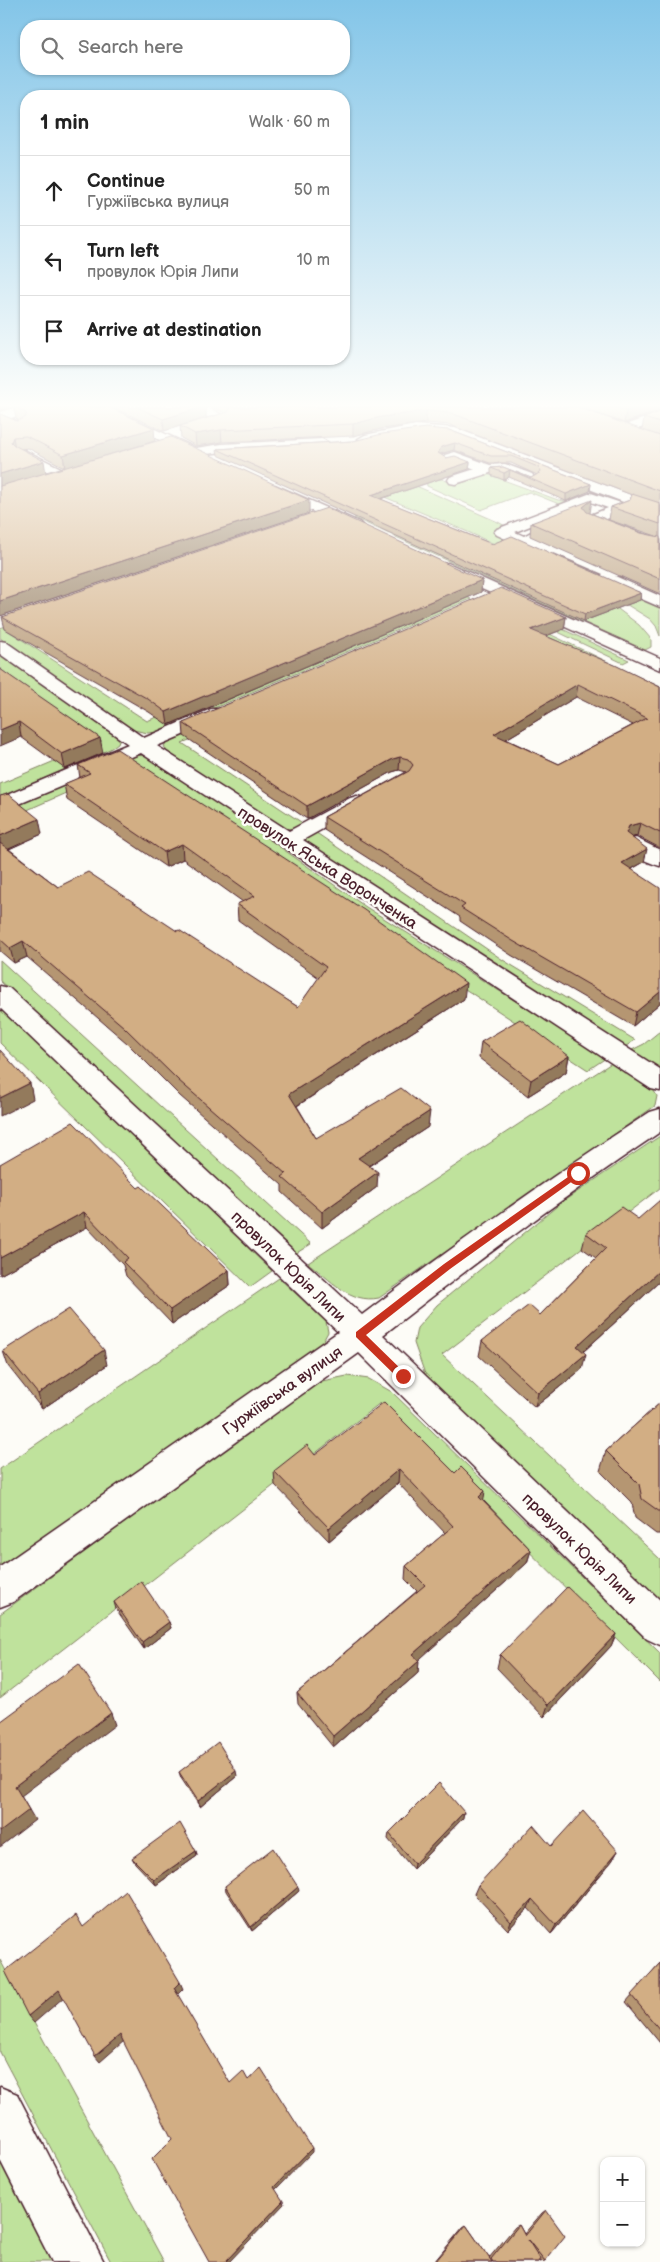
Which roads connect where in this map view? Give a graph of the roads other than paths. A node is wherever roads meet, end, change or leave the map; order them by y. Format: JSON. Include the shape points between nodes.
{"nodes":[{"id":1,"x":325,"y":513,"type":"edge"},
{"id":2,"x":551,"y":513,"type":"edge"},
{"id":3,"x":580,"y":513,"type":"edge"},
{"id":4,"x":610,"y":513,"type":"edge"},
{"id":5,"x":328,"y":514,"type":"junction"},
{"id":6,"x":569,"y":517,"type":"junction"},
{"id":7,"x":308,"y":520,"type":"edge"},
{"id":8,"x":366,"y":531,"type":"edge"},
{"id":9,"x":660,"y":548,"type":"edge"},
{"id":10,"x":438,"y":564,"type":"edge"},
{"id":11,"x":500,"y":592,"type":"junction"},
{"id":12,"x":660,"y":596,"type":"edge"},
{"id":13,"x":482,"y":600,"type":"edge"},
{"id":14,"x":660,"y":602,"type":"edge"},
{"id":15,"x":0,"y":646,"type":"edge"},
{"id":16,"x":660,"y":648,"type":"edge"},
{"id":17,"x":642,"y":657,"type":"junction"},
{"id":18,"x":660,"y":665,"type":"edge"},
{"id":19,"x":235,"y":706,"type":"edge"},
{"id":20,"x":143,"y":746,"type":"junction"},
{"id":21,"x":374,"y":792,"type":"edge"},
{"id":22,"x":0,"y":806,"type":"edge"},
{"id":23,"x":288,"y":840,"type":"junction"},
{"id":24,"x":636,"y":845,"type":"edge"},
{"id":25,"x":660,"y":859,"type":"edge"},
{"id":26,"x":0,"y":994,"type":"edge"},
{"id":27,"x":660,"y":1082,"type":"edge"},
{"id":28,"x":660,"y":1119,"type":"edge"},
{"id":29,"x":359,"y":1335,"type":"junction"},
{"id":30,"x":0,"y":1589,"type":"edge"},
{"id":31,"x":660,"y":1626,"type":"edge"},
{"id":32,"x":0,"y":2111,"type":"edge"},
{"id":33,"x":79,"y":2262,"type":"edge"}],
"edges":[{"from":1,"to":5,"type":"street"},
{"from":2,"to":14,"type":"street","via":[[502,532]]},
{"from":3,"to":6,"type":"street"},
{"from":4,"to":9,"type":"street","via":[[591,520]]},
{"from":5,"to":7,"type":"street"},
{"from":5,"to":8,"type":"street"},
{"from":6,"to":9,"type":"street"},
{"from":6,"to":12,"type":"street","via":[[543,518],[528,524],[521,532],[532,541]]},
{"from":9,"to":12,"type":"street","via":[[637,545],[572,520],[548,520],[528,530],[536,540],[598,567],[612,572],[619,570],[643,580],[639,581],[657,589],[652,591]]},
{"from":10,"to":11,"type":"street"},
{"from":11,"to":13,"type":"street"},
{"from":11,"to":17,"type":"street"},
{"from":15,"to":20,"type":"street","name":"провулок Яська Воронченка"},
{"from":16,"to":17,"type":"street"},
{"from":17,"to":18,"type":"street"},
{"from":19,"to":20,"type":"street"},
{"from":20,"to":22,"type":"street"},
{"from":20,"to":23,"type":"street","name":"провулок Яська Воронченка"},
{"from":21,"to":23,"type":"street"},
{"from":23,"to":27,"type":"street","name":"провулок Яська Воронченка"},
{"from":24,"to":25,"type":"street"},
{"from":26,"to":29,"type":"street","name":"провулок Юрія Липи","via":[[290,1265]]},
{"from":28,"to":29,"type":"street","name":"Гуржіївська вулиця","via":[[447,1267]]},
{"from":29,"to":30,"type":"street","name":"Гуржіївська вулиця"},
{"from":29,"to":31,"type":"street","name":"провулок Юрія Липи"},
{"from":32,"to":33,"type":"street"}]}
